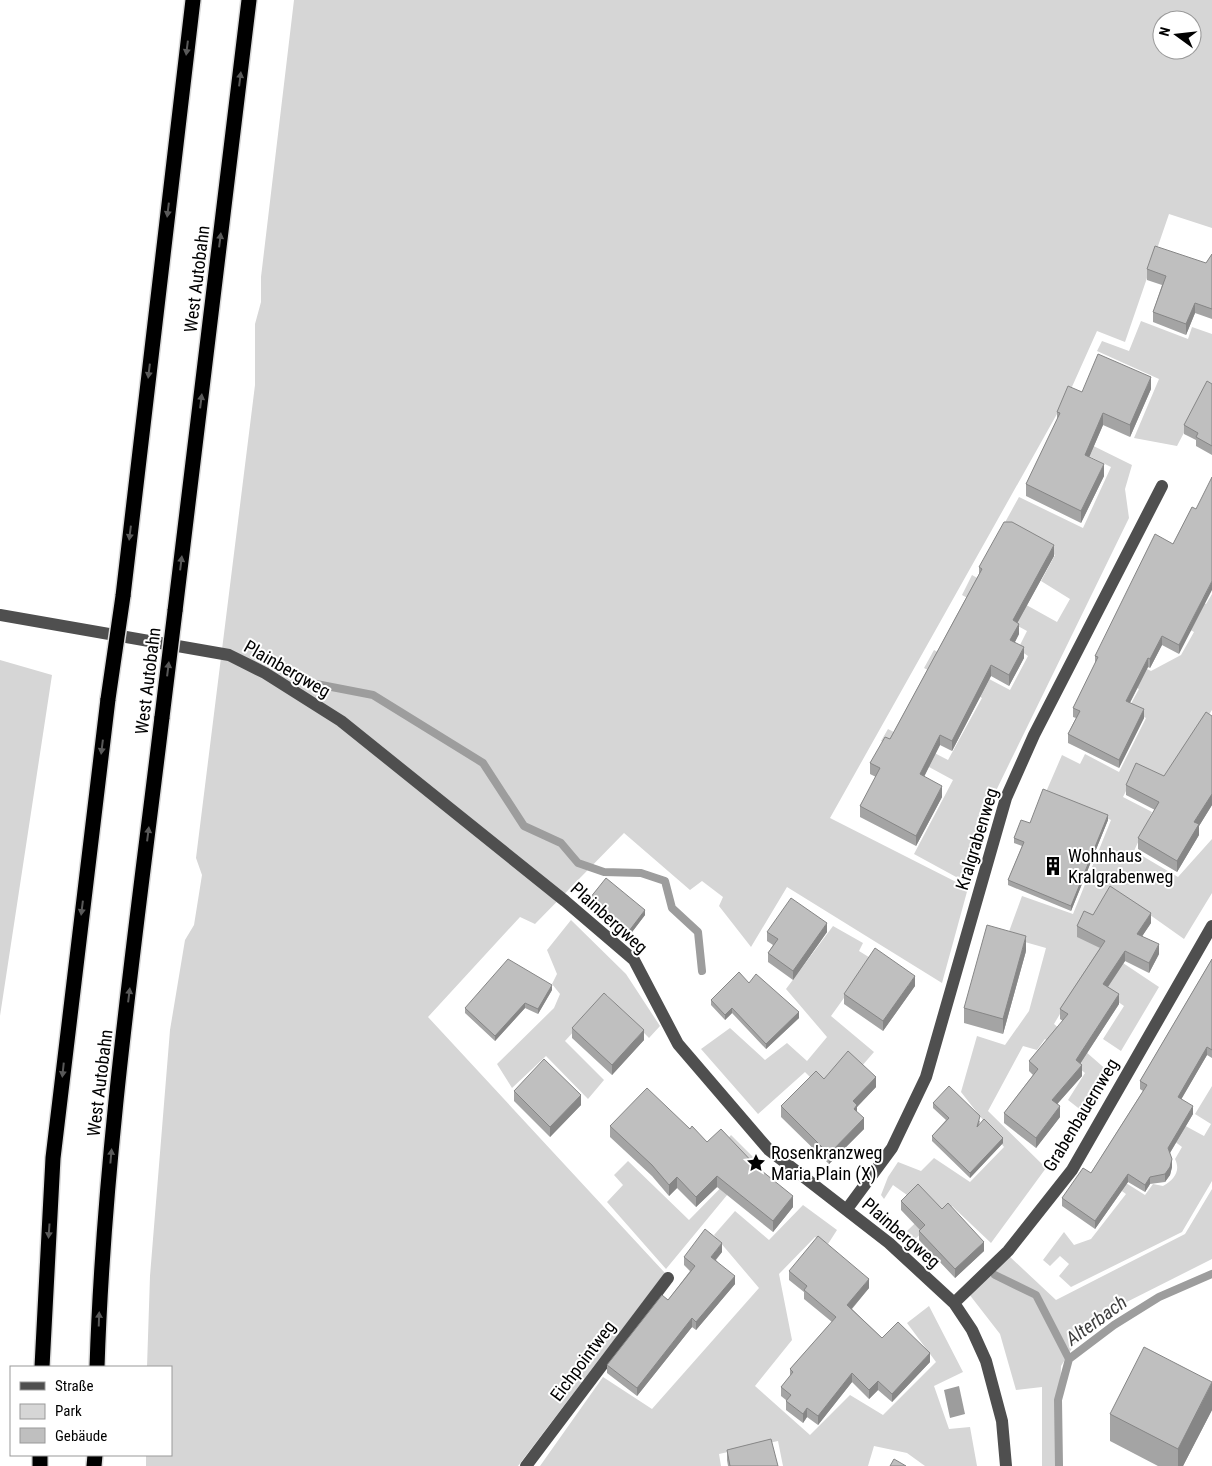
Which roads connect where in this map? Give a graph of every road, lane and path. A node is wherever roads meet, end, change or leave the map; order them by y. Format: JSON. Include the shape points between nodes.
{"nodes":[{"id":1,"x":193,"y":0,"type":"edge"},
{"id":2,"x":250,"y":0,"type":"edge"},
{"id":3,"x":1162,"y":486,"type":"dead end"},
{"id":4,"x":0,"y":616,"type":"edge"},
{"id":5,"x":1212,"y":926,"type":"edge"},
{"id":6,"x":847,"y":1208,"type":"junction"},
{"id":7,"x":668,"y":1278,"type":"dead end"},
{"id":8,"x":954,"y":1304,"type":"junction"},
{"id":9,"x":42,"y":1366,"type":"edge"},
{"id":10,"x":97,"y":1366,"type":"edge"},
{"id":11,"x":526,"y":1466,"type":"edge"},
{"id":12,"x":1006,"y":1466,"type":"edge"}],
"edges":[{"from":1,"to":9,"type":"highway","name":"West Autobahn","one_way":true,"bridge":true,"via":[[53,1158]]},
{"from":10,"to":2,"type":"highway","name":"West Autobahn","one_way":true,"bridge":true,"via":[[100,1280],[112,1145]]},
{"from":3,"to":6,"type":"street","name":"Kralgrabenweg","via":[[1034,734],[1006,798],[926,1077],[892,1148]]},
{"from":4,"to":6,"type":"street","name":"Plainbergweg","via":[[229,655],[265,673],[341,721],[634,960],[678,1044],[769,1150]]},
{"from":5,"to":8,"type":"street","name":"Grabenbauernweg","via":[[1072,1170],[1008,1251]]},
{"from":6,"to":8,"type":"street","name":"Plainbergweg"},
{"from":7,"to":11,"type":"street","name":"Eichpointweg"},
{"from":8,"to":12,"type":"street","name":"Plainbergweg","via":[[972,1330],[986,1360],[1002,1421]]}]}
